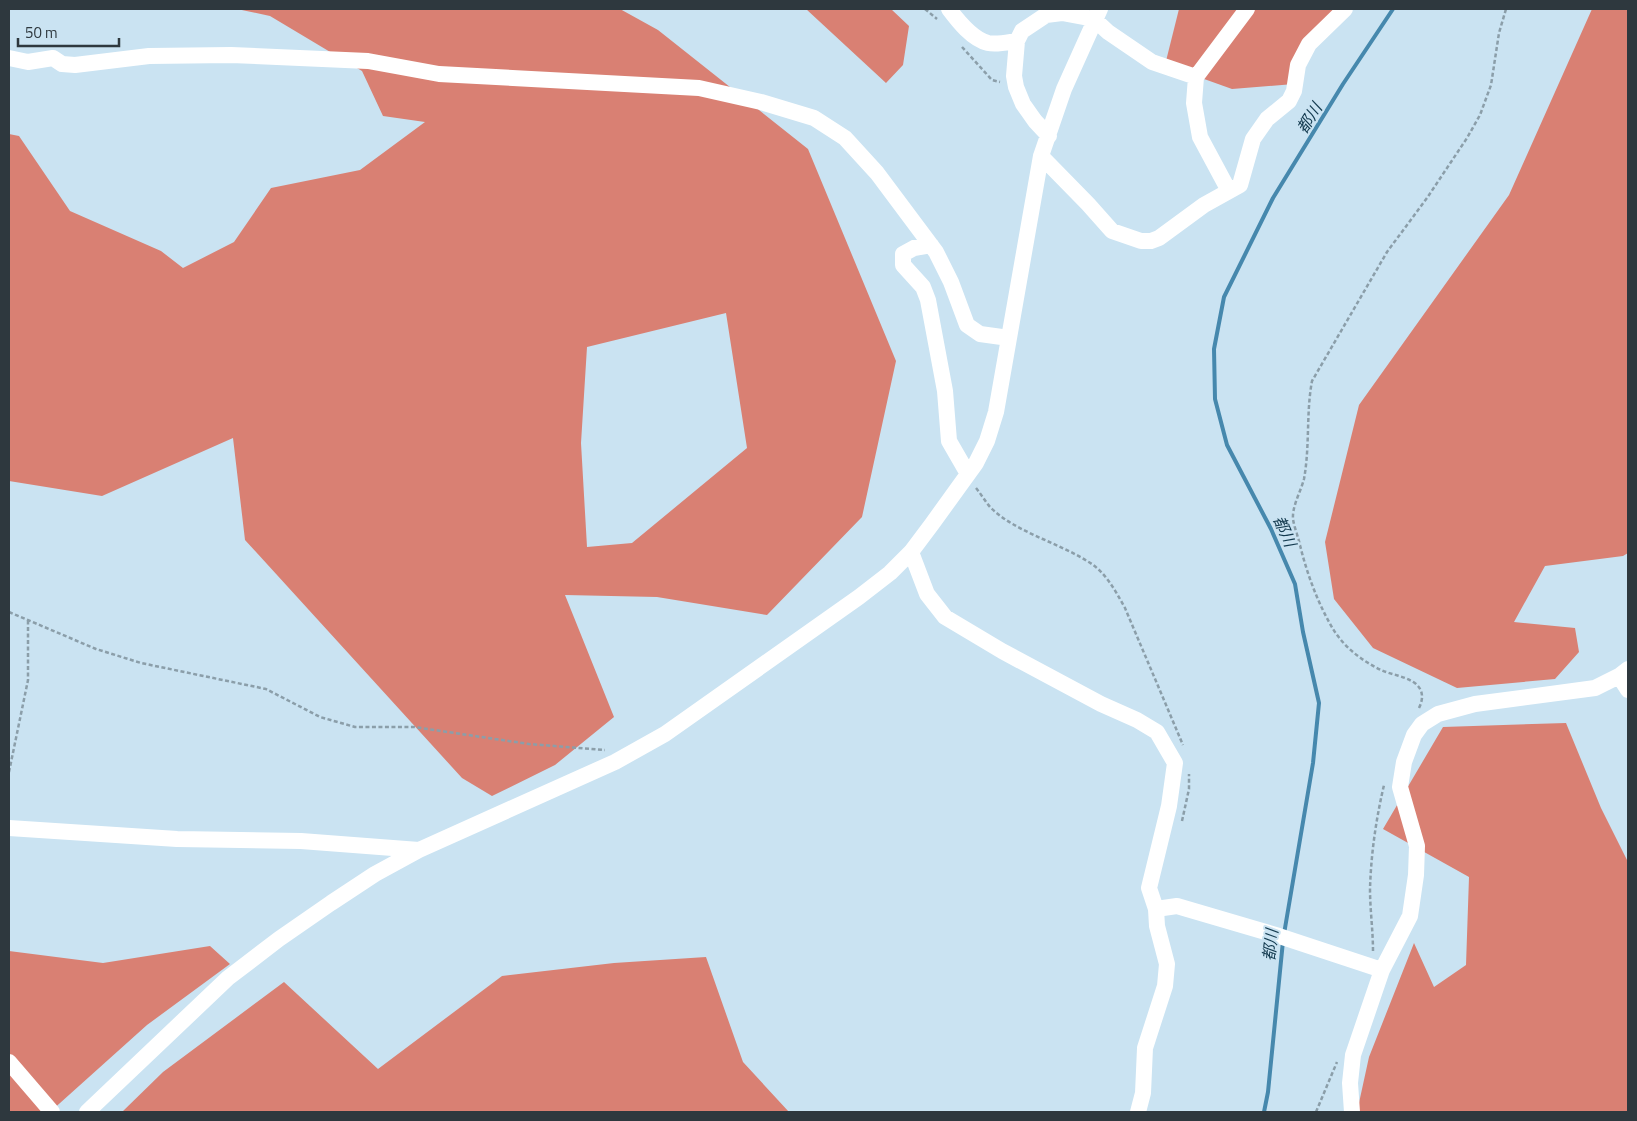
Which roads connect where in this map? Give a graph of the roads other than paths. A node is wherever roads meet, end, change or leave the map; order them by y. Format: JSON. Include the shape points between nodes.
{"nodes":[{"id":1,"x":949,"y":9,"type":"edge"},
{"id":2,"x":1247,"y":9,"type":"edge"},
{"id":3,"x":1344,"y":9,"type":"edge"},
{"id":4,"x":1097,"y":14,"type":"edge"},
{"id":5,"x":1017,"y":41,"type":"junction"},
{"id":6,"x":9,"y":58,"type":"edge"},
{"id":7,"x":1196,"y":77,"type":"junction"},
{"id":8,"x":1049,"y":136,"type":"junction"},
{"id":9,"x":1041,"y":156,"type":"junction"},
{"id":10,"x":1229,"y":191,"type":"junction"},
{"id":11,"x":931,"y":245,"type":"junction"},
{"id":12,"x":1009,"y":338,"type":"junction"},
{"id":13,"x":968,"y":474,"type":"junction"},
{"id":14,"x":911,"y":552,"type":"junction"},
{"id":15,"x":1625,"y":679,"type":"edge"},
{"id":16,"x":9,"y":828,"type":"edge"},
{"id":17,"x":419,"y":850,"type":"junction"},
{"id":18,"x":1156,"y":909,"type":"junction"},
{"id":19,"x":1375,"y":968,"type":"junction"},
{"id":20,"x":9,"y":1062,"type":"edge"},
{"id":21,"x":52,"y":1112,"type":"edge"},
{"id":22,"x":87,"y":1112,"type":"edge"},
{"id":23,"x":1138,"y":1112,"type":"edge"},
{"id":24,"x":1352,"y":1112,"type":"edge"}],
"edges":[{"from":1,"to":5,"type":"street","via":[[973,35],[989,44]]},
{"from":2,"to":7,"type":"street"},
{"from":3,"to":10,"type":"street","via":[[1309,44],[1298,64],[1289,101],[1267,119],[1254,139],[1240,185]]},
{"from":4,"to":5,"type":"street","via":[[1046,15],[1022,32]]},
{"from":4,"to":7,"type":"street","via":[[1108,32],[1152,62]]},
{"from":4,"to":8,"type":"street","via":[[1064,89]]},
{"from":5,"to":8,"type":"street","via":[[1016,87],[1035,122]]},
{"from":6,"to":11,"type":"street","via":[[28,62],[53,58],[62,64],[75,65],[149,56],[230,55],[368,61],[448,74],[699,88],[814,118],[845,138],[877,173]]},
{"from":7,"to":10,"type":"street","via":[[1194,104],[1200,137]]},
{"from":8,"to":9,"type":"street"},
{"from":9,"to":10,"type":"street","via":[[1112,231],[1141,241],[1159,238]]},
{"from":9,"to":12,"type":"street"},
{"from":11,"to":12,"type":"street","via":[[951,282],[967,325],[980,334]]},
{"from":11,"to":13,"type":"street","via":[[914,248],[904,254],[903,265],[923,287],[928,300],[949,441]]},
{"from":12,"to":13,"type":"street","via":[[996,412],[987,440]]},
{"from":13,"to":14,"type":"street"},
{"from":14,"to":17,"type":"street","via":[[859,597],[665,734],[615,762]]},
{"from":14,"to":18,"type":"street","via":[[927,594],[945,617],[1002,651],[1157,732],[1175,763],[1169,806],[1149,888]]},
{"from":15,"to":19,"type":"street","via":[[1595,688],[1475,704],[1438,714],[1422,724],[1414,735],[1404,762],[1400,787],[1417,846],[1410,916]]},
{"from":16,"to":17,"type":"street","via":[[177,839],[300,841]]},
{"from":17,"to":22,"type":"street","via":[[338,898],[228,978]]},
{"from":18,"to":19,"type":"street","via":[[1177,906]]},
{"from":18,"to":23,"type":"street","via":[[1167,964],[1165,986],[1145,1048],[1143,1093]]},
{"from":19,"to":24,"type":"street","via":[[1353,1055]]},
{"from":20,"to":21,"type":"street"}]}
